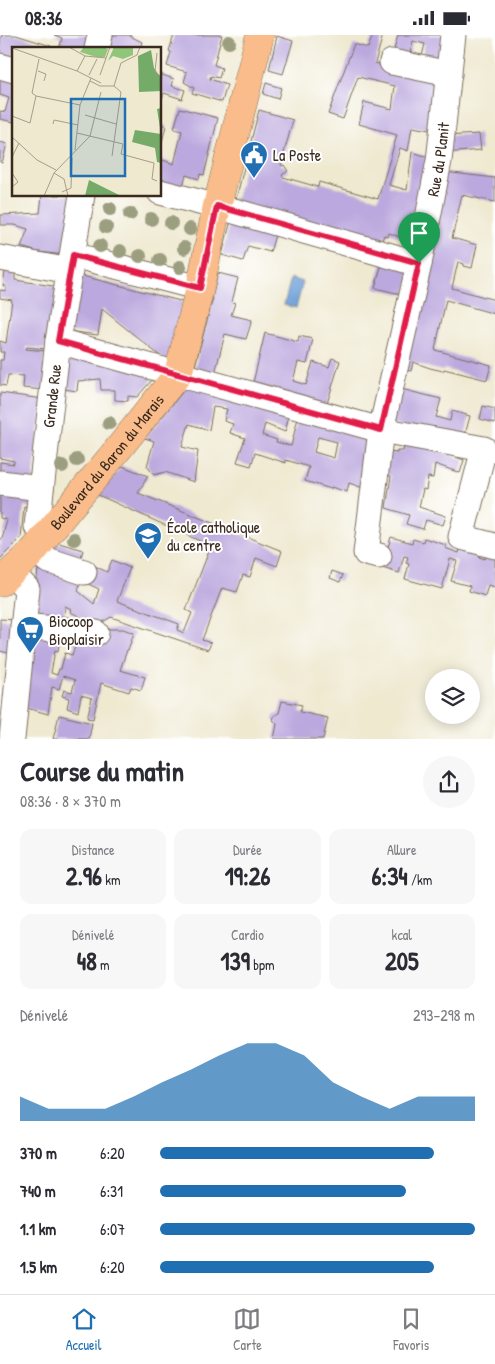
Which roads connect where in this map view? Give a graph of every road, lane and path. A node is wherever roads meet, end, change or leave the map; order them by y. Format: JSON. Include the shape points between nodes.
{"nodes":[{"id":1,"x":260,"y":35,"type":"edge"},
{"id":2,"x":454,"y":35,"type":"edge"},
{"id":3,"x":392,"y":62,"type":"dead end"},
{"id":4,"x":449,"y":74,"type":"junction"},
{"id":5,"x":161,"y":192,"type":"edge"},
{"id":6,"x":82,"y":196,"type":"edge"},
{"id":7,"x":217,"y":206,"type":"junction"},
{"id":8,"x":0,"y":258,"type":"edge"},
{"id":9,"x":71,"y":263,"type":"junction"},
{"id":10,"x":419,"y":263,"type":"junction"},
{"id":11,"x":200,"y":288,"type":"junction"},
{"id":12,"x":58,"y":341,"type":"junction"},
{"id":13,"x":178,"y":374,"type":"junction"},
{"id":14,"x":381,"y":430,"type":"junction"},
{"id":15,"x":0,"y":483,"type":"edge"},
{"id":16,"x":41,"y":488,"type":"junction"},
{"id":17,"x":41,"y":541,"type":"junction"},
{"id":18,"x":495,"y":546,"type":"edge"},
{"id":19,"x":379,"y":556,"type":"dead end"},
{"id":20,"x":84,"y":572,"type":"dead end"},
{"id":21,"x":6,"y":577,"type":"edge"},
{"id":22,"x":23,"y":626,"type":"junction"},
{"id":23,"x":96,"y":633,"type":"dead end"},
{"id":24,"x":12,"y":739,"type":"edge"}],
"edges":[{"from":1,"to":7,"type":"main road","name":"Boulevard du Baron du Marais"},
{"from":2,"to":4,"type":"street","name":"Rue du Planit"},
{"from":3,"to":4,"type":"street"},
{"from":4,"to":10,"type":"street","name":"Rue du Planit","via":[[439,161]]},
{"from":5,"to":7,"type":"street"},
{"from":6,"to":9,"type":"street","name":"Grande Rue"},
{"from":7,"to":10,"type":"street"},
{"from":7,"to":11,"type":"main road","name":"Boulevard du Baron du Marais"},
{"from":8,"to":9,"type":"street"},
{"from":9,"to":11,"type":"street"},
{"from":9,"to":12,"type":"street","name":"Grande Rue"},
{"from":10,"to":14,"type":"street","name":"Rue du Planit"},
{"from":11,"to":13,"type":"main road","name":"Boulevard du Baron du Marais"},
{"from":12,"to":13,"type":"street"},
{"from":12,"to":16,"type":"street","name":"Grande Rue"},
{"from":13,"to":14,"type":"street"},
{"from":13,"to":17,"type":"main road","name":"Boulevard du Baron du Marais"},
{"from":14,"to":18,"type":"street","via":[[484,449],[461,537]]},
{"from":14,"to":19,"type":"street","name":"Rue du Planit","via":[[366,553]]},
{"from":15,"to":16,"type":"street"},
{"from":16,"to":17,"type":"street","name":"Grande Rue","via":[[37,526]]},
{"from":17,"to":20,"type":"street","via":[[47,560]]},
{"from":17,"to":21,"type":"main road","name":"Boulevard du Baron du Marais"},
{"from":21,"to":22,"type":"street","via":[[26,589]]},
{"from":22,"to":23,"type":"street"},
{"from":22,"to":24,"type":"street"}]}
